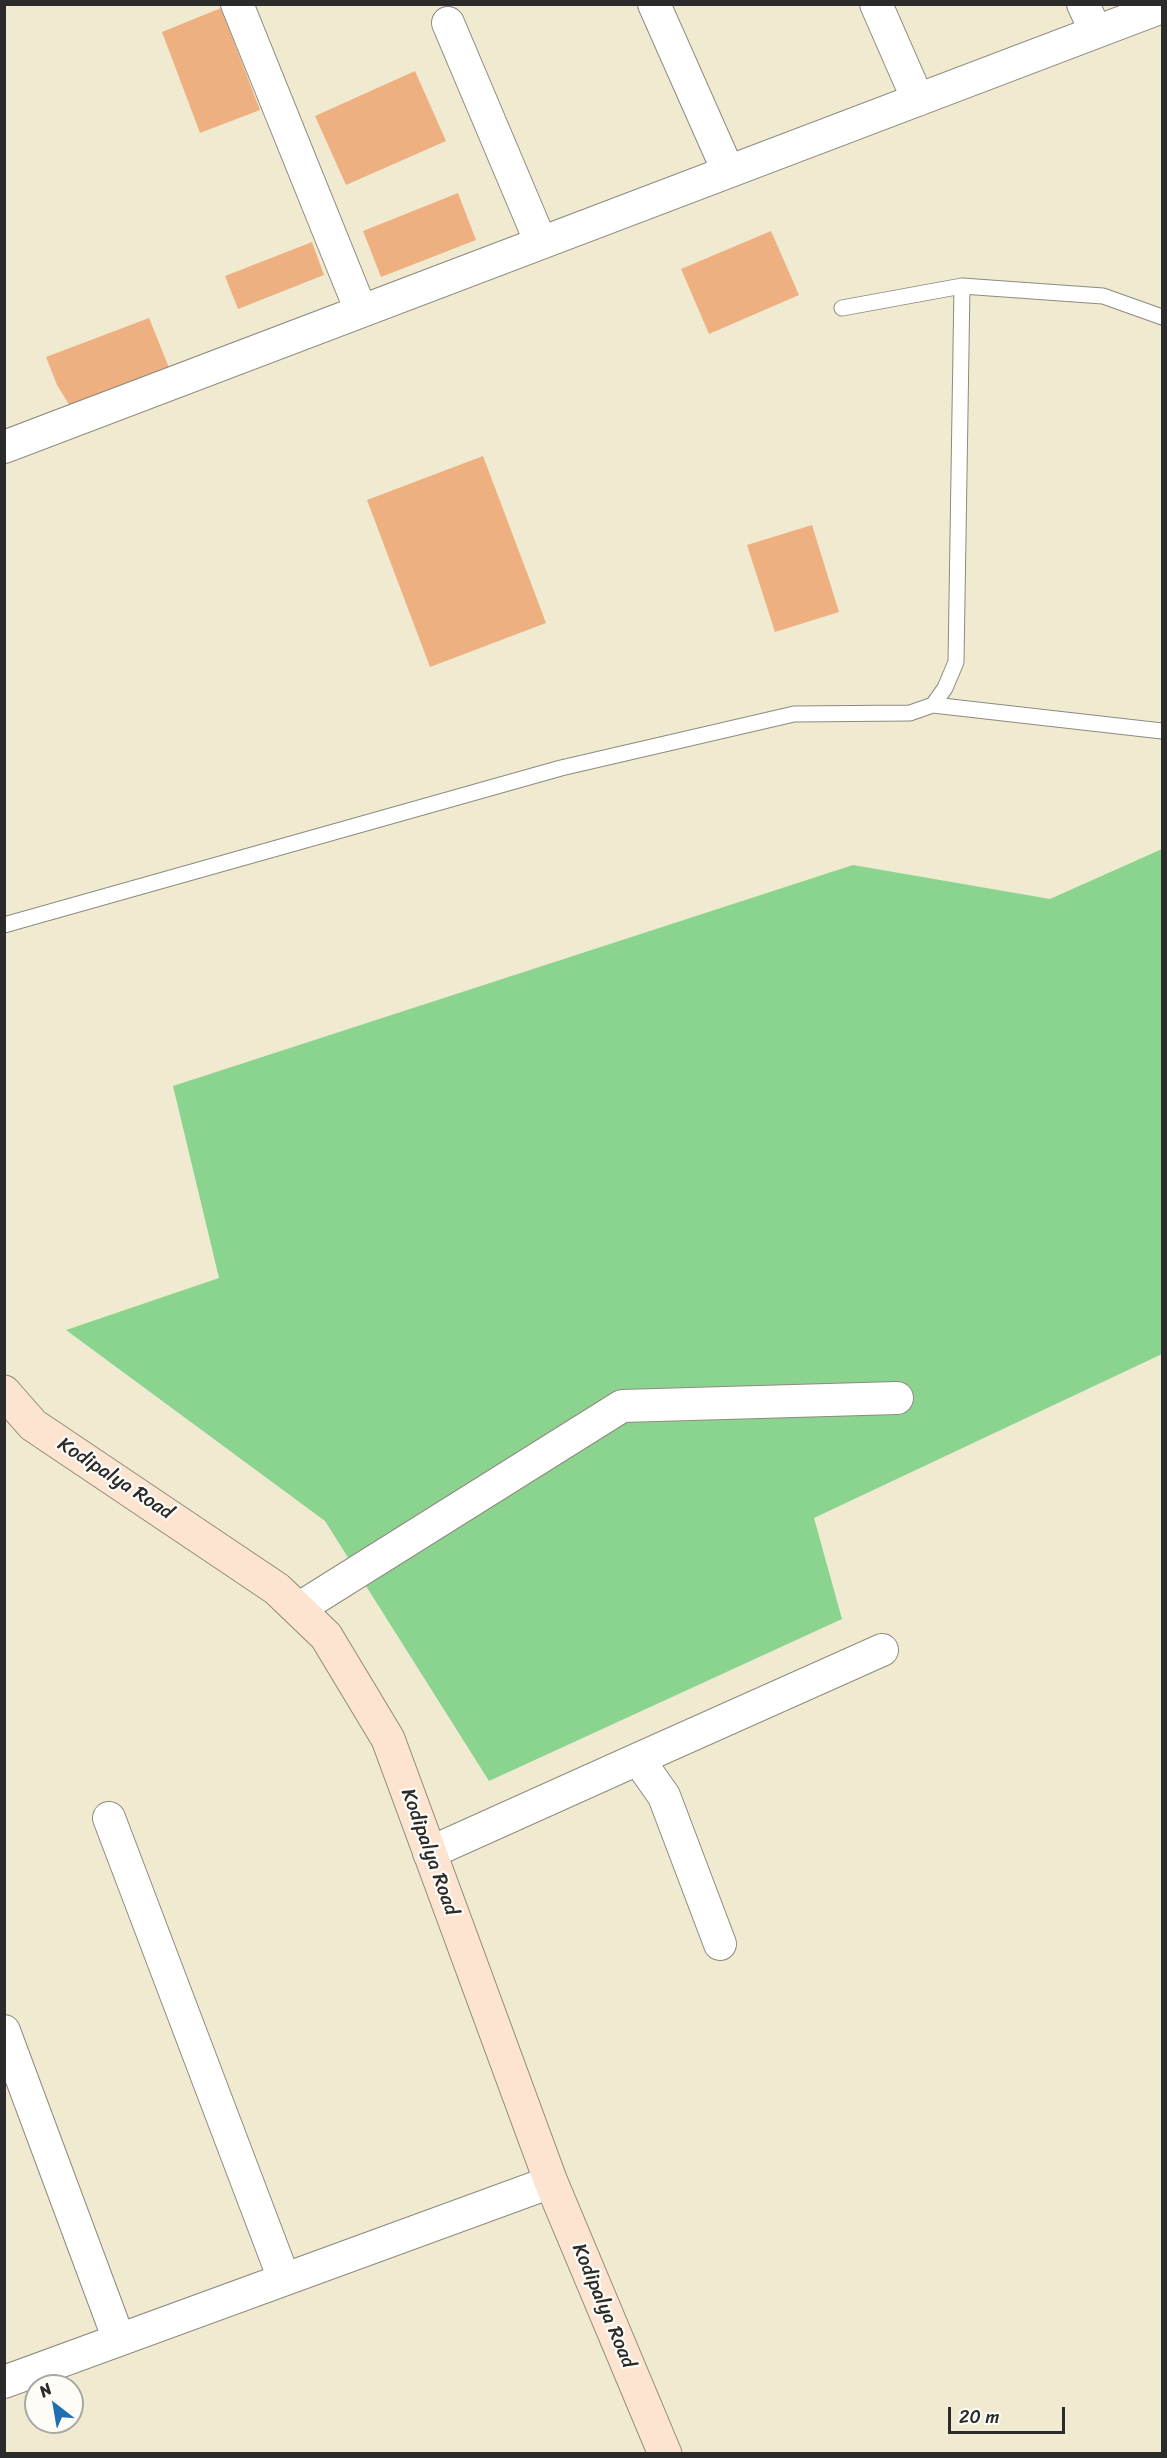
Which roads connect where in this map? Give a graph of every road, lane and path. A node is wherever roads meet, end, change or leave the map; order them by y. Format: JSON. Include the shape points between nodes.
{"nodes":[{"id":1,"x":237,"y":4,"type":"edge"},
{"id":2,"x":654,"y":4,"type":"edge"},
{"id":3,"x":876,"y":4,"type":"edge"},
{"id":4,"x":1162,"y":7,"type":"edge"},
{"id":5,"x":1090,"y":18,"type":"edge"},
{"id":6,"x":447,"y":23,"type":"dead end"},
{"id":7,"x":918,"y":100,"type":"junction"},
{"id":8,"x":728,"y":171,"type":"junction"},
{"id":9,"x":540,"y":243,"type":"junction"},
{"id":10,"x":962,"y":286,"type":"junction"},
{"id":11,"x":842,"y":308,"type":"dead end"},
{"id":12,"x":361,"y":311,"type":"junction"},
{"id":13,"x":1162,"y":317,"type":"edge"},
{"id":14,"x":4,"y":447,"type":"edge"},
{"id":15,"x":933,"y":705,"type":"junction"},
{"id":16,"x":1162,"y":731,"type":"edge"},
{"id":17,"x":4,"y":925,"type":"edge"},
{"id":18,"x":4,"y":1392,"type":"edge"},
{"id":19,"x":897,"y":1398,"type":"dead end"},
{"id":20,"x":298,"y":1609,"type":"junction"},
{"id":21,"x":882,"y":1650,"type":"dead end"},
{"id":22,"x":638,"y":1759,"type":"junction"},
{"id":23,"x":109,"y":1818,"type":"dead end"},
{"id":24,"x":429,"y":1853,"type":"junction"},
{"id":25,"x":720,"y":1944,"type":"dead end"},
{"id":26,"x":4,"y":2031,"type":"edge"},
{"id":27,"x":551,"y":2182,"type":"junction"},
{"id":28,"x":284,"y":2279,"type":"junction"},
{"id":29,"x":119,"y":2340,"type":"junction"},
{"id":30,"x":4,"y":2382,"type":"edge"},
{"id":31,"x":665,"y":2454,"type":"edge"}],
"edges":[{"from":1,"to":12,"type":"street"},
{"from":2,"to":8,"type":"street"},
{"from":3,"to":7,"type":"street"},
{"from":4,"to":5,"type":"street"},
{"from":5,"to":7,"type":"street"},
{"from":6,"to":9,"type":"street"},
{"from":7,"to":8,"type":"street"},
{"from":8,"to":9,"type":"street"},
{"from":9,"to":12,"type":"street"},
{"from":10,"to":11,"type":"lane"},
{"from":10,"to":13,"type":"lane","via":[[1103,296]]},
{"from":10,"to":15,"type":"lane","via":[[956,662]]},
{"from":12,"to":14,"type":"street"},
{"from":15,"to":16,"type":"lane"},
{"from":15,"to":17,"type":"lane","via":[[910,713],[794,714],[561,768]]},
{"from":18,"to":20,"type":"main road","name":"Kodipalya Road","via":[[33,1425],[219,1548]]},
{"from":19,"to":20,"type":"street","via":[[622,1406]]},
{"from":20,"to":24,"type":"main road","name":"Kodipalya Road","via":[[326,1636],[388,1739]]},
{"from":21,"to":22,"type":"street"},
{"from":22,"to":24,"type":"street"},
{"from":22,"to":25,"type":"street","via":[[664,1796]]},
{"from":23,"to":28,"type":"street"},
{"from":24,"to":27,"type":"main road","name":"Kodipalya Road"},
{"from":26,"to":29,"type":"street"},
{"from":27,"to":28,"type":"street"},
{"from":27,"to":31,"type":"main road","name":"Kodipalya Road"},
{"from":28,"to":29,"type":"street"},
{"from":29,"to":30,"type":"street"}]}
